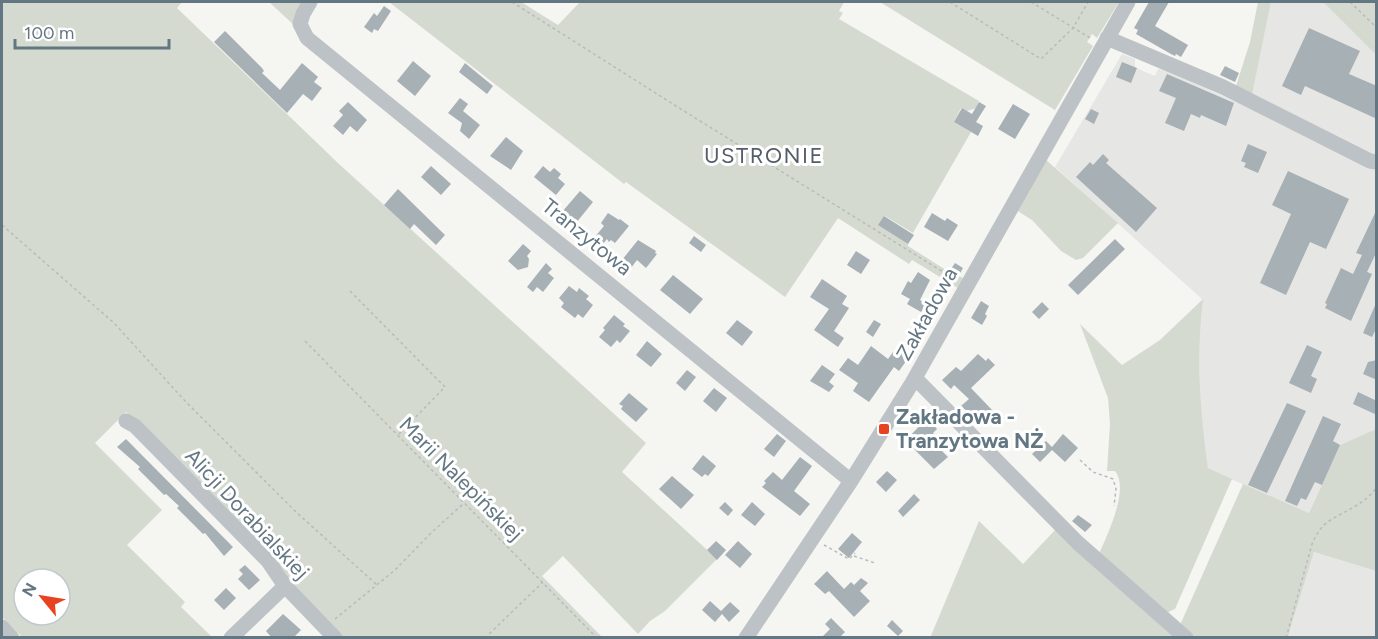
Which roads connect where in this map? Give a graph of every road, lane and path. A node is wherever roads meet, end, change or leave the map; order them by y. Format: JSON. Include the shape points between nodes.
{"nodes":[{"id":1,"x":310,"y":2,"type":"edge"},
{"id":2,"x":512,"y":2,"type":"edge"},
{"id":3,"x":950,"y":2,"type":"edge"},
{"id":4,"x":1031,"y":2,"type":"edge"},
{"id":5,"x":1088,"y":2,"type":"edge"},
{"id":6,"x":1128,"y":2,"type":"edge"},
{"id":7,"x":1350,"y":2,"type":"edge"},
{"id":8,"x":1377,"y":27,"type":"edge"},
{"id":9,"x":1073,"y":28,"type":"junction"},
{"id":10,"x":1090,"y":38,"type":"dead end"},
{"id":11,"x":1107,"y":38,"type":"junction"},
{"id":12,"x":1377,"y":162,"type":"edge"},
{"id":13,"x":2,"y":225,"type":"edge"},
{"id":14,"x":967,"y":287,"type":"junction"},
{"id":15,"x":350,"y":291,"type":"dead end"},
{"id":16,"x":305,"y":341,"type":"dead end"},
{"id":17,"x":915,"y":378,"type":"junction"},
{"id":18,"x":126,"y":421,"type":"dead end"},
{"id":19,"x":397,"y":436,"type":"junction"},
{"id":20,"x":1080,"y":460,"type":"dead end"},
{"id":21,"x":851,"y":481,"type":"junction"},
{"id":22,"x":1377,"y":488,"type":"edge"},
{"id":23,"x":463,"y":504,"type":"junction"},
{"id":24,"x":1114,"y":506,"type":"dead end"},
{"id":25,"x":821,"y":543,"type":"dead end"},
{"id":26,"x":875,"y":563,"type":"dead end"},
{"id":27,"x":542,"y":582,"type":"junction"},
{"id":28,"x":377,"y":585,"type":"junction"},
{"id":29,"x":285,"y":586,"type":"junction"},
{"id":30,"x":2,"y":627,"type":"edge"},
{"id":31,"x":330,"y":632,"type":"edge"},
{"id":32,"x":12,"y":638,"type":"edge"},
{"id":33,"x":231,"y":638,"type":"edge"},
{"id":34,"x":485,"y":638,"type":"edge"},
{"id":35,"x":597,"y":638,"type":"edge"},
{"id":36,"x":746,"y":638,"type":"edge"},
{"id":37,"x":1186,"y":638,"type":"edge"},
{"id":38,"x":1286,"y":638,"type":"edge"}],
"edges":[{"from":1,"to":21,"type":"street","name":"Tranzytowa","via":[[300,24],[307,38]]},
{"from":2,"to":14,"type":"path"},
{"from":3,"to":9,"type":"path","via":[[1041,59]]},
{"from":4,"to":9,"type":"path"},
{"from":5,"to":9,"type":"path"},
{"from":6,"to":11,"type":"street","name":"Zakładowa"},
{"from":7,"to":8,"type":"path"},
{"from":9,"to":10,"type":"path"},
{"from":11,"to":12,"type":"street","via":[[1223,87]]},
{"from":11,"to":14,"type":"street","name":"Zakładowa"},
{"from":13,"to":28,"type":"path","via":[[114,323],[296,512]]},
{"from":14,"to":17,"type":"street","name":"Zakładowa"},
{"from":15,"to":19,"type":"path","via":[[445,387]]},
{"from":16,"to":19,"type":"path","name":"Marii Nalepińskiej"},
{"from":17,"to":21,"type":"street","name":"Zakładowa"},
{"from":17,"to":37,"type":"street","via":[[1078,543]]},
{"from":18,"to":29,"type":"street","name":"Alicji Dorabialskiej","via":[[268,561]]},
{"from":19,"to":23,"type":"path","name":"Marii Nalepińskiej"},
{"from":20,"to":24,"type":"path","via":[[1098,475],[1113,479]]},
{"from":21,"to":36,"type":"street","name":"Zakładowa"},
{"from":22,"to":38,"type":"path","via":[[1363,502],[1329,521],[1317,534]]},
{"from":23,"to":27,"type":"path","name":"Marii Nalepińskiej"},
{"from":23,"to":28,"type":"path"},
{"from":25,"to":26,"type":"path","via":[[849,560],[854,554]]},
{"from":27,"to":34,"type":"path"},
{"from":27,"to":35,"type":"path","name":"Marii Nalepińskiej"},
{"from":28,"to":31,"type":"path"},
{"from":29,"to":31,"type":"street","name":"Alicji Dorabialskiej"},
{"from":29,"to":33,"type":"street"},
{"from":30,"to":32,"type":"street"}]}
